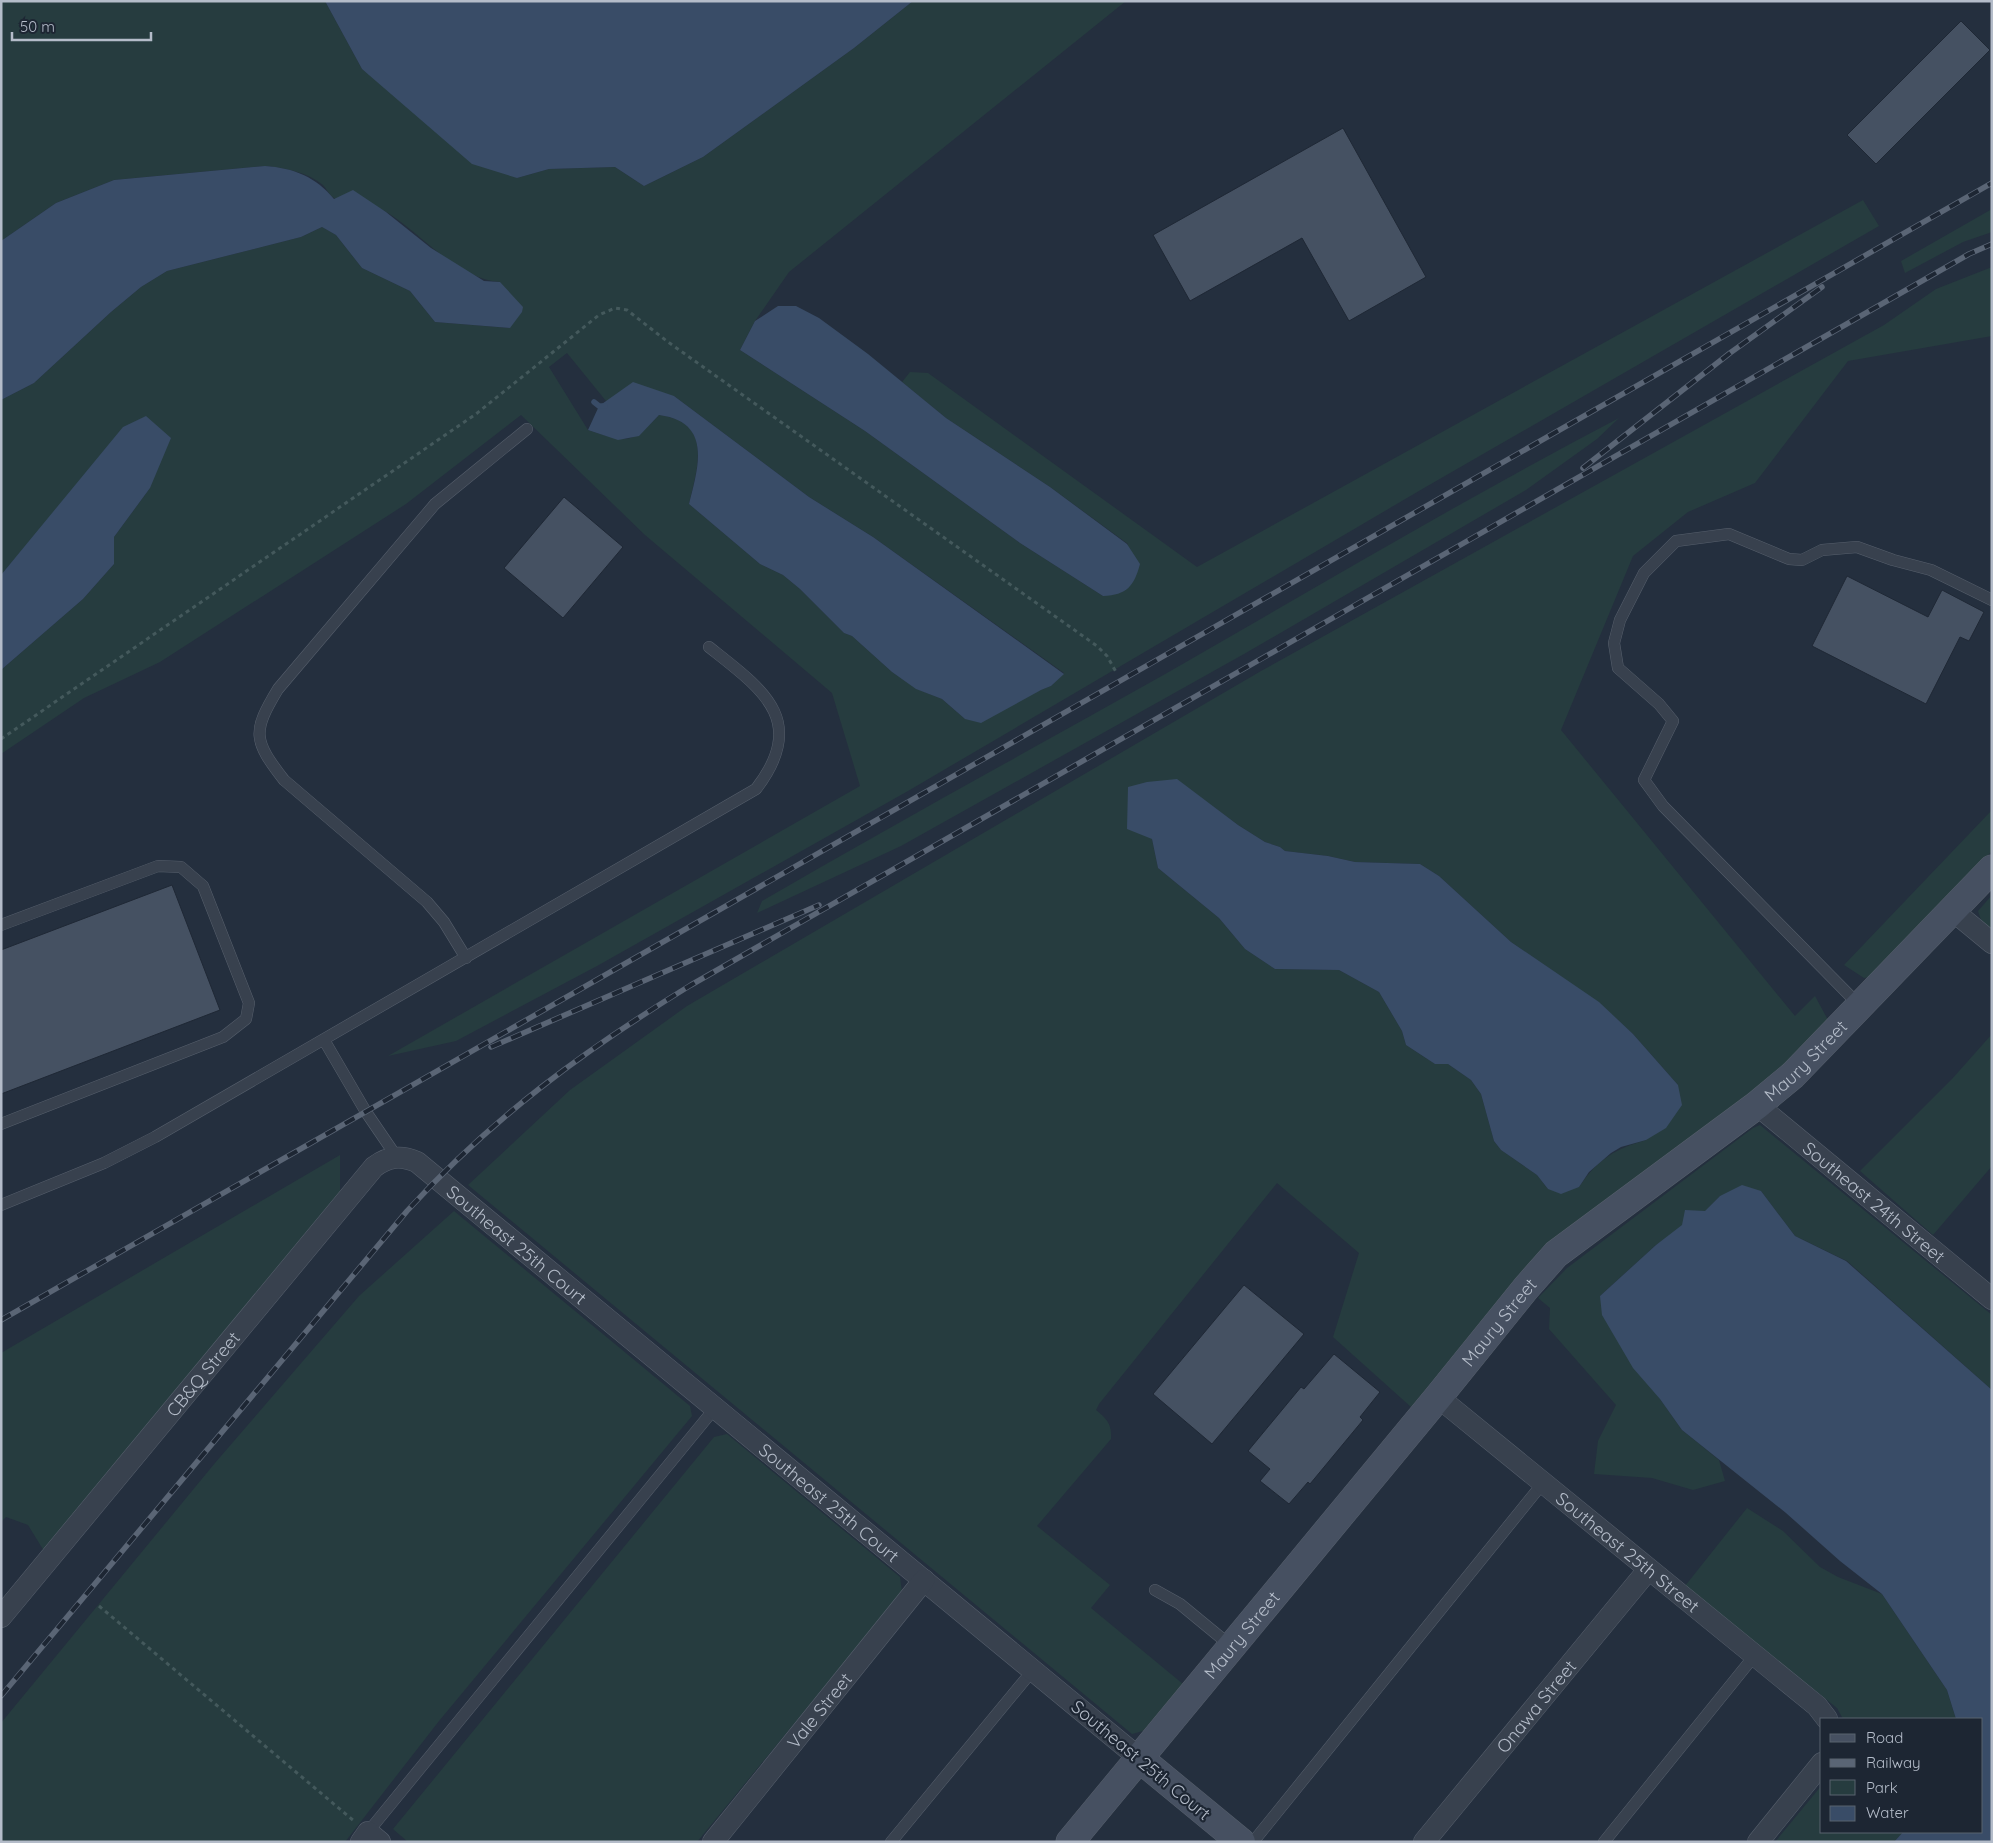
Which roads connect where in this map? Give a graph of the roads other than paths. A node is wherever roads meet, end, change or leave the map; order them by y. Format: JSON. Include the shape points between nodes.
{"nodes":[{"id":1,"x":527,"y":429,"type":"dead end"},
{"id":2,"x":1992,"y":600,"type":"edge"},
{"id":3,"x":709,"y":647,"type":"dead end"},
{"id":4,"x":1992,"y":869,"type":"edge"},
{"id":5,"x":1952,"y":910,"type":"junction"},
{"id":6,"x":1,"y":925,"type":"edge"},
{"id":7,"x":1992,"y":943,"type":"edge"},
{"id":8,"x":466,"y":958,"type":"junction"},
{"id":9,"x":1860,"y":1006,"type":"junction"},
{"id":10,"x":324,"y":1040,"type":"junction"},
{"id":11,"x":1757,"y":1105,"type":"junction"},
{"id":12,"x":1,"y":1124,"type":"edge"},
{"id":13,"x":396,"y":1156,"type":"junction"},
{"id":14,"x":1,"y":1205,"type":"edge"},
{"id":15,"x":1992,"y":1299,"type":"edge"},
{"id":16,"x":1438,"y":1398,"type":"junction"},
{"id":17,"x":715,"y":1408,"type":"junction"},
{"id":18,"x":1543,"y":1483,"type":"junction"},
{"id":19,"x":1648,"y":1570,"type":"junction"},
{"id":20,"x":924,"y":1580,"type":"junction"},
{"id":21,"x":1155,"y":1590,"type":"dead end"},
{"id":22,"x":1,"y":1617,"type":"edge"},
{"id":23,"x":1231,"y":1646,"type":"junction"},
{"id":24,"x":1756,"y":1655,"type":"junction"},
{"id":25,"x":1033,"y":1670,"type":"junction"},
{"id":26,"x":1822,"y":1712,"type":"edge"},
{"id":27,"x":1138,"y":1758,"type":"junction"},
{"id":28,"x":1820,"y":1765,"type":"edge"},
{"id":29,"x":370,"y":1839,"type":"edge"},
{"id":30,"x":713,"y":1842,"type":"edge"},
{"id":31,"x":891,"y":1842,"type":"edge"},
{"id":32,"x":1070,"y":1842,"type":"edge"},
{"id":33,"x":1241,"y":1842,"type":"edge"},
{"id":34,"x":1253,"y":1842,"type":"edge"},
{"id":35,"x":1424,"y":1842,"type":"edge"},
{"id":36,"x":1604,"y":1842,"type":"edge"},
{"id":37,"x":1758,"y":1842,"type":"edge"}],
"edges":[{"from":1,"to":8,"type":"lane","via":[[435,504],[278,689],[262,716],[258,738],[284,780],[427,902],[444,922]]},
{"from":2,"to":9,"type":"lane","via":[[1931,570],[1857,547],[1822,550],[1802,560],[1789,559],[1729,534],[1676,541],[1644,573],[1620,620],[1614,643],[1618,668],[1659,704],[1673,721],[1644,780],[1663,806]]},
{"from":3,"to":8,"type":"lane","via":[[756,684],[771,702],[778,727],[777,751],[771,770],[756,789]]},
{"from":4,"to":5,"type":"main road","name":"Maury Street"},
{"from":5,"to":7,"type":"street"},
{"from":5,"to":9,"type":"main road","name":"Maury Street"},
{"from":6,"to":12,"type":"lane","via":[[158,866],[180,868],[203,886],[250,1003],[246,1019],[223,1037]]},
{"from":8,"to":10,"type":"lane"},
{"from":9,"to":11,"type":"main road","name":"Maury Street","via":[[1793,1075]]},
{"from":10,"to":13,"type":"lane"},
{"from":10,"to":14,"type":"lane","via":[[104,1163]]},
{"from":11,"to":15,"type":"street","name":"Southeast 24th Street"},
{"from":11,"to":16,"type":"main road","name":"Maury Street","via":[[1556,1254]]},
{"from":13,"to":17,"type":"street","name":"Southeast 25th Court","via":[[417,1162]]},
{"from":13,"to":22,"type":"street","name":"CB&Q Street","via":[[382,1160],[374,1167]]},
{"from":16,"to":18,"type":"street","name":"Southeast 25th Street"},
{"from":16,"to":23,"type":"main road","name":"Maury Street"},
{"from":17,"to":20,"type":"street","name":"Southeast 25th Court"},
{"from":17,"to":29,"type":"lane"},
{"from":18,"to":19,"type":"street","name":"Southeast 25th Street"},
{"from":18,"to":34,"type":"lane"},
{"from":19,"to":24,"type":"street","name":"Southeast 25th Street"},
{"from":19,"to":35,"type":"street","name":"Onawa Street"},
{"from":20,"to":25,"type":"street","name":"Southeast 25th Court"},
{"from":20,"to":30,"type":"street","name":"Vale Street"},
{"from":21,"to":23,"type":"lane","via":[[1180,1604]]},
{"from":23,"to":27,"type":"main road","name":"Maury Street"},
{"from":24,"to":26,"type":"street","name":"Southeast 25th Street"},
{"from":24,"to":36,"type":"lane"},
{"from":25,"to":27,"type":"street","name":"Southeast 25th Court"},
{"from":25,"to":31,"type":"lane"},
{"from":27,"to":32,"type":"main road","name":"Maury Street"},
{"from":27,"to":33,"type":"main road","name":"Southeast 25th Court"},
{"from":28,"to":37,"type":"street"}]}
